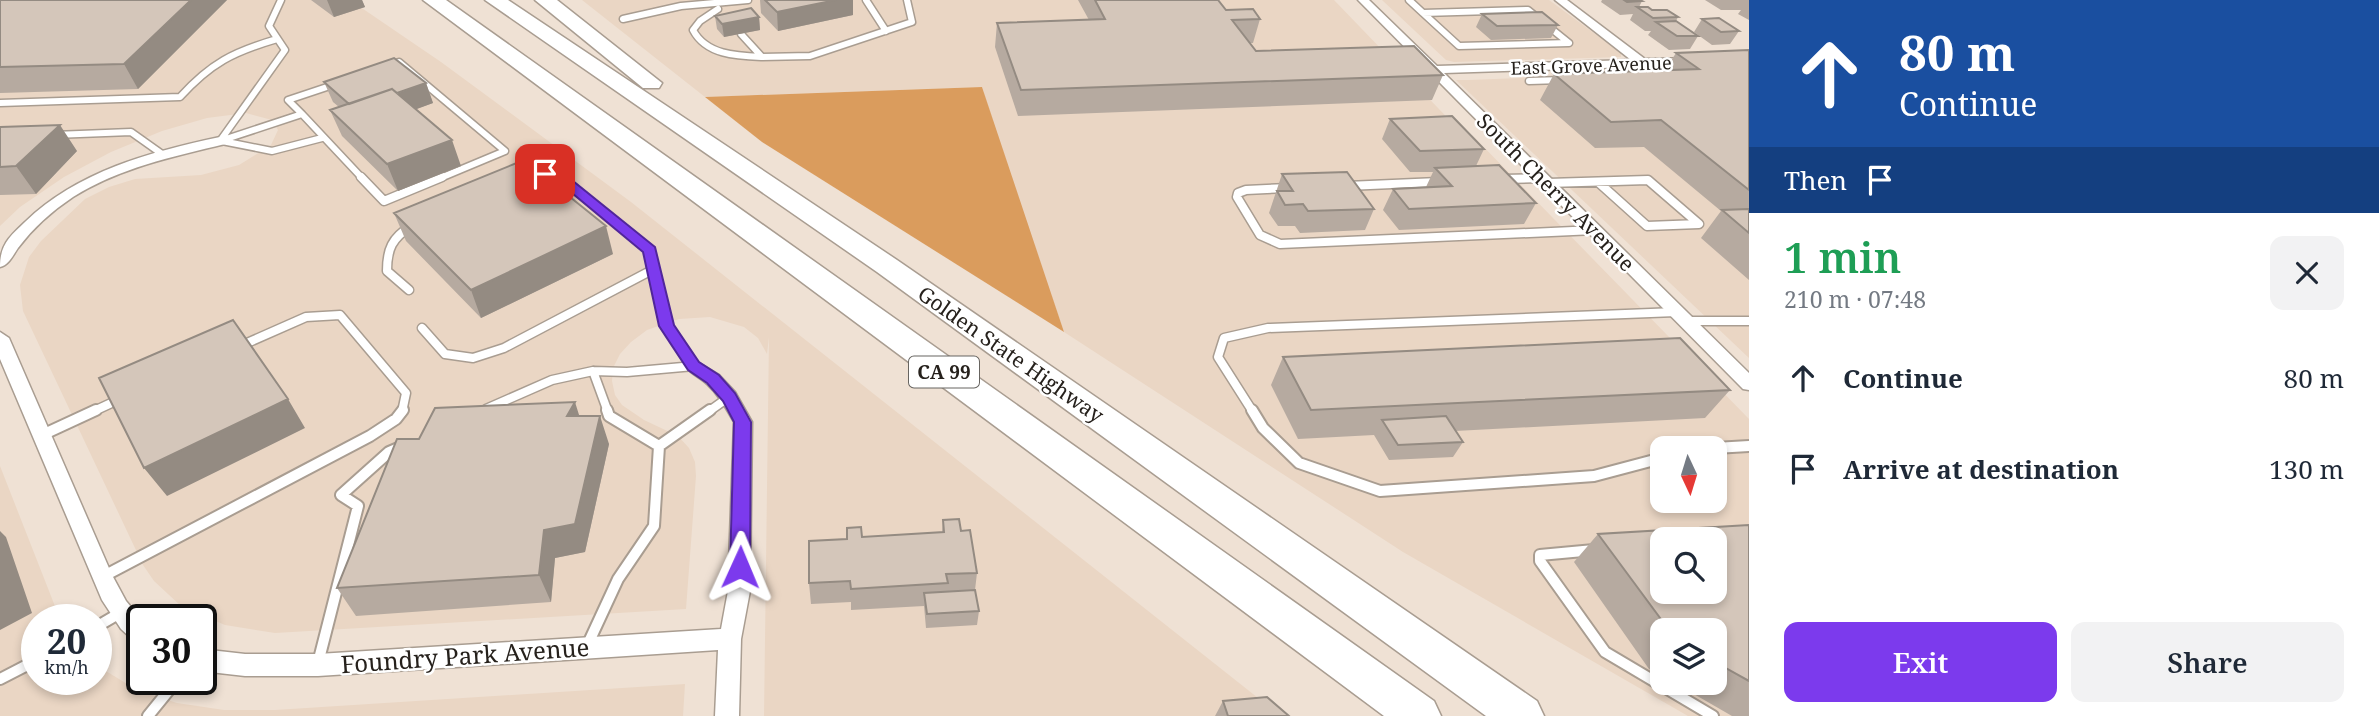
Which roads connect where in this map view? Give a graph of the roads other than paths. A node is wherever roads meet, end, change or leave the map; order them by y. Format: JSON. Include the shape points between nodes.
{"nodes":[{"id":1,"x":281,"y":0,"type":"edge"},
{"id":2,"x":421,"y":0,"type":"edge"},
{"id":3,"x":433,"y":0,"type":"edge"},
{"id":4,"x":495,"y":0,"type":"edge"},
{"id":5,"x":545,"y":0,"type":"edge"},
{"id":6,"x":748,"y":0,"type":"edge"},
{"id":7,"x":866,"y":0,"type":"edge"},
{"id":8,"x":907,"y":0,"type":"edge"},
{"id":9,"x":1363,"y":0,"type":"edge"},
{"id":10,"x":1409,"y":0,"type":"edge"},
{"id":11,"x":1560,"y":0,"type":"edge"},
{"id":12,"x":715,"y":6,"type":"junction"},
{"id":13,"x":1422,"y":13,"type":"junction"},
{"id":14,"x":725,"y":17,"type":"edge"},
{"id":15,"x":623,"y":19,"type":"dead end"},
{"id":16,"x":470,"y":27,"type":"junction"},
{"id":17,"x":886,"y":31,"type":"junction"},
{"id":18,"x":741,"y":34,"type":"edge"},
{"id":19,"x":277,"y":40,"type":"junction"},
{"id":20,"x":762,"y":57,"type":"junction"},
{"id":21,"x":1709,"y":61,"type":"edge"},
{"id":22,"x":1643,"y":63,"type":"junction"},
{"id":23,"x":387,"y":66,"type":"edge"},
{"id":24,"x":1432,"y":70,"type":"junction"},
{"id":25,"x":350,"y":79,"type":"edge"},
{"id":26,"x":1570,"y":80,"type":"edge"},
{"id":27,"x":1529,"y":81,"type":"dead end"},
{"id":28,"x":0,"y":103,"type":"edge"},
{"id":29,"x":302,"y":114,"type":"junction"},
{"id":30,"x":39,"y":136,"type":"edge"},
{"id":31,"x":321,"y":138,"type":"junction"},
{"id":32,"x":220,"y":141,"type":"junction"},
{"id":33,"x":162,"y":154,"type":"junction"},
{"id":34,"x":1501,"y":180,"type":"edge"},
{"id":35,"x":1545,"y":181,"type":"junction"},
{"id":36,"x":1446,"y":182,"type":"edge"},
{"id":37,"x":1598,"y":182,"type":"junction"},
{"id":38,"x":516,"y":183,"type":"edge"},
{"id":39,"x":1339,"y":186,"type":"edge"},
{"id":40,"x":1299,"y":188,"type":"edge"},
{"id":41,"x":426,"y":220,"type":"edge"},
{"id":42,"x":1595,"y":230,"type":"junction"},
{"id":43,"x":0,"y":262,"type":"edge"},
{"id":44,"x":887,"y":266,"type":"junction"},
{"id":45,"x":654,"y":269,"type":"junction"},
{"id":46,"x":409,"y":290,"type":"dead end"},
{"id":47,"x":1681,"y":317,"type":"junction"},
{"id":48,"x":1746,"y":318,"type":"edge"},
{"id":49,"x":422,"y":328,"type":"dead end"},
{"id":50,"x":231,"y":350,"type":"edge"},
{"id":51,"x":4,"y":358,"type":"edge"},
{"id":52,"x":694,"y":366,"type":"junction"},
{"id":53,"x":593,"y":371,"type":"junction"},
{"id":54,"x":1749,"y":384,"type":"edge"},
{"id":55,"x":131,"y":394,"type":"edge"},
{"id":56,"x":729,"y":397,"type":"junction"},
{"id":57,"x":471,"y":416,"type":"edge"},
{"id":58,"x":42,"y":435,"type":"junction"},
{"id":59,"x":413,"y":442,"type":"edge"},
{"id":60,"x":659,"y":446,"type":"junction"},
{"id":61,"x":1749,"y":446,"type":"edge"},
{"id":62,"x":1727,"y":447,"type":"edge"},
{"id":63,"x":1650,"y":461,"type":"edge"},
{"id":64,"x":1613,"y":549,"type":"edge"},
{"id":65,"x":102,"y":577,"type":"junction"},
{"id":66,"x":120,"y":612,"type":"junction"},
{"id":67,"x":112,"y":617,"type":"edge"},
{"id":68,"x":126,"y":621,"type":"edge"},
{"id":69,"x":730,"y":639,"type":"junction"},
{"id":70,"x":587,"y":646,"type":"junction"},
{"id":71,"x":217,"y":662,"type":"edge"},
{"id":72,"x":318,"y":664,"type":"junction"},
{"id":73,"x":21,"y":668,"type":"edge"},
{"id":74,"x":0,"y":679,"type":"edge"},
{"id":75,"x":165,"y":695,"type":"edge"},
{"id":76,"x":148,"y":716,"type":"edge"},
{"id":77,"x":727,"y":716,"type":"edge"},
{"id":78,"x":1419,"y":716,"type":"edge"},
{"id":79,"x":1522,"y":716,"type":"edge"},
{"id":80,"x":1713,"y":716,"type":"edge"}],
"edges":[{"from":1,"to":19,"type":"lane","via":[[270,26]]},
{"from":2,"to":16,"type":"highway"},
{"from":3,"to":16,"type":"highway","number":"CA 99"},
{"from":4,"to":44,"type":"highway","name":"Golden State Highway","number":"CA 99"},
{"from":5,"to":44,"type":"highway"},
{"from":6,"to":12,"type":"lane"},
{"from":7,"to":17,"type":"lane"},
{"from":8,"to":17,"type":"lane","via":[[912,22]]},
{"from":9,"to":24,"type":"street","name":"South Cherry Avenue"},
{"from":10,"to":13,"type":"lane"},
{"from":11,"to":22,"type":"street"},
{"from":12,"to":14,"type":"lane"},
{"from":12,"to":15,"type":"lane","via":[[681,6]]},
{"from":12,"to":20,"type":"lane","via":[[693,30],[695,37],[734,55]]},
{"from":13,"to":13,"type":"lane","via":[[1459,46],[1569,43],[1528,10]]},
{"from":16,"to":78,"type":"highway","number":"CA 99"},
{"from":17,"to":20,"type":"lane","via":[[810,56]]},
{"from":18,"to":20,"type":"lane"},
{"from":19,"to":28,"type":"lane","via":[[217,59],[180,97]]},
{"from":19,"to":32,"type":"lane","via":[[285,50],[279,62]]},
{"from":21,"to":22,"type":"street","name":"East Grove Avenue"},
{"from":22,"to":24,"type":"street","name":"East Grove Avenue"},
{"from":23,"to":31,"type":"lane","via":[[399,62],[505,150],[384,201]]},
{"from":24,"to":35,"type":"street","name":"South Cherry Avenue"},
{"from":25,"to":29,"type":"lane","via":[[288,100]]},
{"from":26,"to":27,"type":"lane"},
{"from":29,"to":31,"type":"lane"},
{"from":29,"to":32,"type":"lane"},
{"from":30,"to":33,"type":"lane","via":[[131,132]]},
{"from":31,"to":32,"type":"lane","via":[[282,152],[261,152]]},
{"from":32,"to":33,"type":"street"},
{"from":33,"to":43,"type":"street","via":[[105,174],[63,197]]},
{"from":34,"to":35,"type":"lane"},
{"from":35,"to":37,"type":"lane"},
{"from":35,"to":42,"type":"street","name":"South Cherry Avenue"},
{"from":36,"to":39,"type":"lane"},
{"from":37,"to":37,"type":"lane","via":[[1648,180],[1699,224],[1647,226]]},
{"from":38,"to":45,"type":"lane","via":[[545,174],[559,176],[650,250]]},
{"from":40,"to":42,"type":"lane","via":[[1246,190],[1237,197],[1259,235],[1280,244]]},
{"from":41,"to":46,"type":"lane","via":[[393,238],[386,252],[387,271]]},
{"from":42,"to":47,"type":"street","name":"South Cherry Avenue"},
{"from":44,"to":79,"type":"highway","name":"Golden State Highway","number":"CA 99"},
{"from":45,"to":49,"type":"lane","via":[[504,348],[473,358],[445,354]]},
{"from":45,"to":52,"type":"lane","via":[[667,326]]},
{"from":47,"to":48,"type":"lane"},
{"from":47,"to":54,"type":"street","name":"South Cherry Avenue"},
{"from":47,"to":63,"type":"lane","via":[[1268,328],[1224,338],[1218,357],[1263,428],[1299,463],[1380,491],[1594,476]]},
{"from":50,"to":65,"type":"lane","via":[[306,317],[341,314],[405,393],[407,403],[398,418],[370,436]]},
{"from":51,"to":58,"type":"street"},
{"from":52,"to":53,"type":"lane"},
{"from":52,"to":56,"type":"street"},
{"from":53,"to":57,"type":"lane","via":[[552,380]]},
{"from":53,"to":60,"type":"lane","via":[[609,416]]},
{"from":55,"to":58,"type":"lane"},
{"from":56,"to":60,"type":"lane"},
{"from":56,"to":69,"type":"street","via":[[743,422],[739,591]]},
{"from":58,"to":65,"type":"street"},
{"from":59,"to":72,"type":"lane","via":[[389,452],[341,495],[358,506]]},
{"from":60,"to":70,"type":"lane","via":[[654,526],[618,579]]},
{"from":61,"to":62,"type":"lane"},
{"from":64,"to":80,"type":"lane","via":[[1548,553],[1540,555],[1540,561],[1605,652]]},
{"from":65,"to":66,"type":"street"},
{"from":66,"to":67,"type":"lane"},
{"from":66,"to":68,"type":"street"},
{"from":69,"to":70,"type":"street","name":"Foundry Park Avenue"},
{"from":69,"to":77,"type":"street"},
{"from":70,"to":72,"type":"street","name":"Foundry Park Avenue"},
{"from":71,"to":72,"type":"street","name":"Foundry Park Avenue"},
{"from":73,"to":74,"type":"lane"},
{"from":75,"to":76,"type":"lane"}]}
